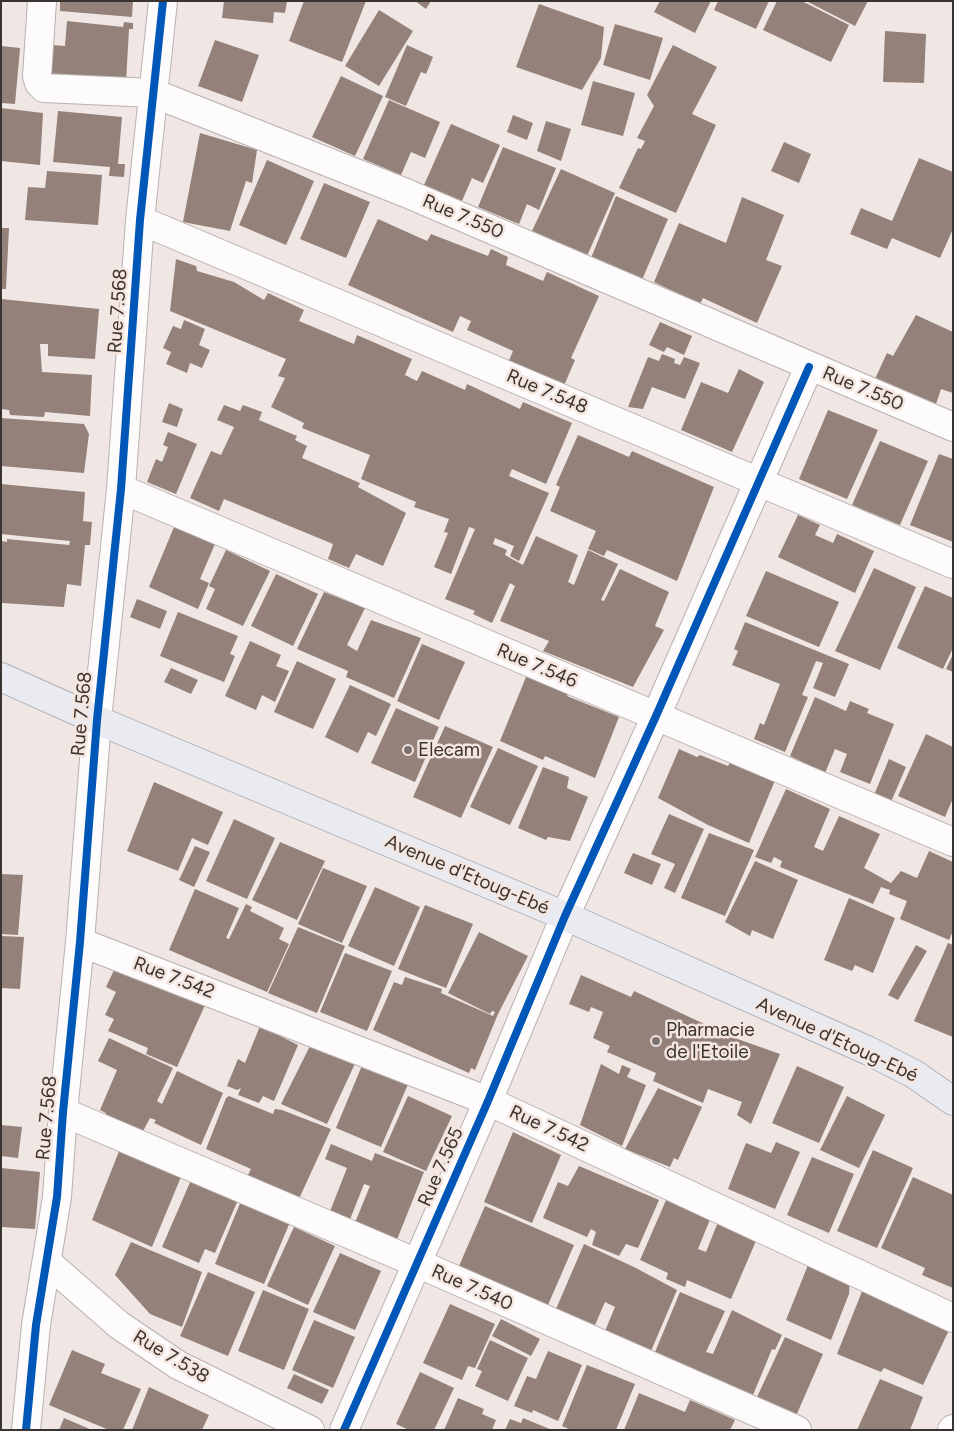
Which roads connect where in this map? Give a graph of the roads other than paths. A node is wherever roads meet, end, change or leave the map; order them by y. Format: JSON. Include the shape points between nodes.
{"nodes":[{"id":1,"x":42,"y":1,"type":"edge"},
{"id":2,"x":163,"y":1,"type":"edge"},
{"id":3,"x":153,"y":93,"type":"junction"},
{"id":4,"x":140,"y":220,"type":"junction"},
{"id":5,"x":809,"y":366,"type":"junction"},
{"id":6,"x":953,"y":427,"type":"edge"},
{"id":7,"x":758,"y":481,"type":"junction"},
{"id":8,"x":121,"y":489,"type":"junction"},
{"id":9,"x":953,"y":564,"type":"edge"},
{"id":10,"x":1,"y":677,"type":"edge"},
{"id":11,"x":656,"y":716,"type":"junction"},
{"id":12,"x":97,"y":720,"type":"junction"},
{"id":13,"x":953,"y":842,"type":"edge"},
{"id":14,"x":565,"y":916,"type":"junction"},
{"id":15,"x":80,"y":942,"type":"junction"},
{"id":16,"x":488,"y":1101,"type":"junction"},
{"id":17,"x":953,"y":1101,"type":"edge"},
{"id":18,"x":63,"y":1112,"type":"junction"},
{"id":19,"x":47,"y":1262,"type":"junction"},
{"id":20,"x":417,"y":1263,"type":"junction"},
{"id":21,"x":953,"y":1318,"type":"edge"},
{"id":22,"x":26,"y":1430,"type":"edge"},
{"id":23,"x":310,"y":1430,"type":"edge"},
{"id":24,"x":344,"y":1430,"type":"edge"},
{"id":25,"x":797,"y":1430,"type":"edge"}],
"edges":[{"from":1,"to":3,"type":"street","name":"Rue 7.550","via":[[37,76],[44,88]]},
{"from":2,"to":3,"type":"street","name":"Rue 7.568"},
{"from":3,"to":4,"type":"street","name":"Rue 7.568"},
{"from":3,"to":5,"type":"street","name":"Rue 7.550","via":[[406,192]]},
{"from":4,"to":7,"type":"street","name":"Rue 7.548"},
{"from":4,"to":8,"type":"street","name":"Rue 7.568"},
{"from":5,"to":6,"type":"street","name":"Rue 7.550"},
{"from":5,"to":7,"type":"street","name":"Rue 7.565"},
{"from":7,"to":9,"type":"street","name":"Rue 7.548"},
{"from":7,"to":11,"type":"street","name":"Rue 7.565"},
{"from":8,"to":11,"type":"street","name":"Rue 7.546"},
{"from":8,"to":12,"type":"street","name":"Rue 7.568"},
{"from":10,"to":12,"type":"main road","name":"Avenue d'Etoug-Ebé"},
{"from":11,"to":13,"type":"street","name":"Rue 7.546"},
{"from":11,"to":14,"type":"street","name":"Rue 7.565"},
{"from":12,"to":14,"type":"main road","name":"Avenue d'Etoug-Ebé"},
{"from":12,"to":15,"type":"street","name":"Rue 7.568"},
{"from":14,"to":16,"type":"street","name":"Rue 7.565"},
{"from":14,"to":17,"type":"main road","name":"Avenue d'Etoug-Ebé","via":[[869,1051],[914,1074]]},
{"from":15,"to":16,"type":"street","name":"Rue 7.542"},
{"from":15,"to":18,"type":"street","name":"Rue 7.568"},
{"from":16,"to":20,"type":"street","name":"Rue 7.565"},
{"from":16,"to":21,"type":"street","name":"Rue 7.542"},
{"from":18,"to":19,"type":"street","name":"Rue 7.568","via":[[57,1197]]},
{"from":18,"to":20,"type":"street","name":"Rue 7.540"},
{"from":19,"to":22,"type":"street","name":"Rue 7.568","via":[[36,1325]]},
{"from":19,"to":23,"type":"street","name":"Rue 7.538","via":[[119,1325],[178,1365]]},
{"from":20,"to":24,"type":"street","name":"Rue 7.565"},
{"from":20,"to":25,"type":"street","name":"Rue 7.540"}]}
